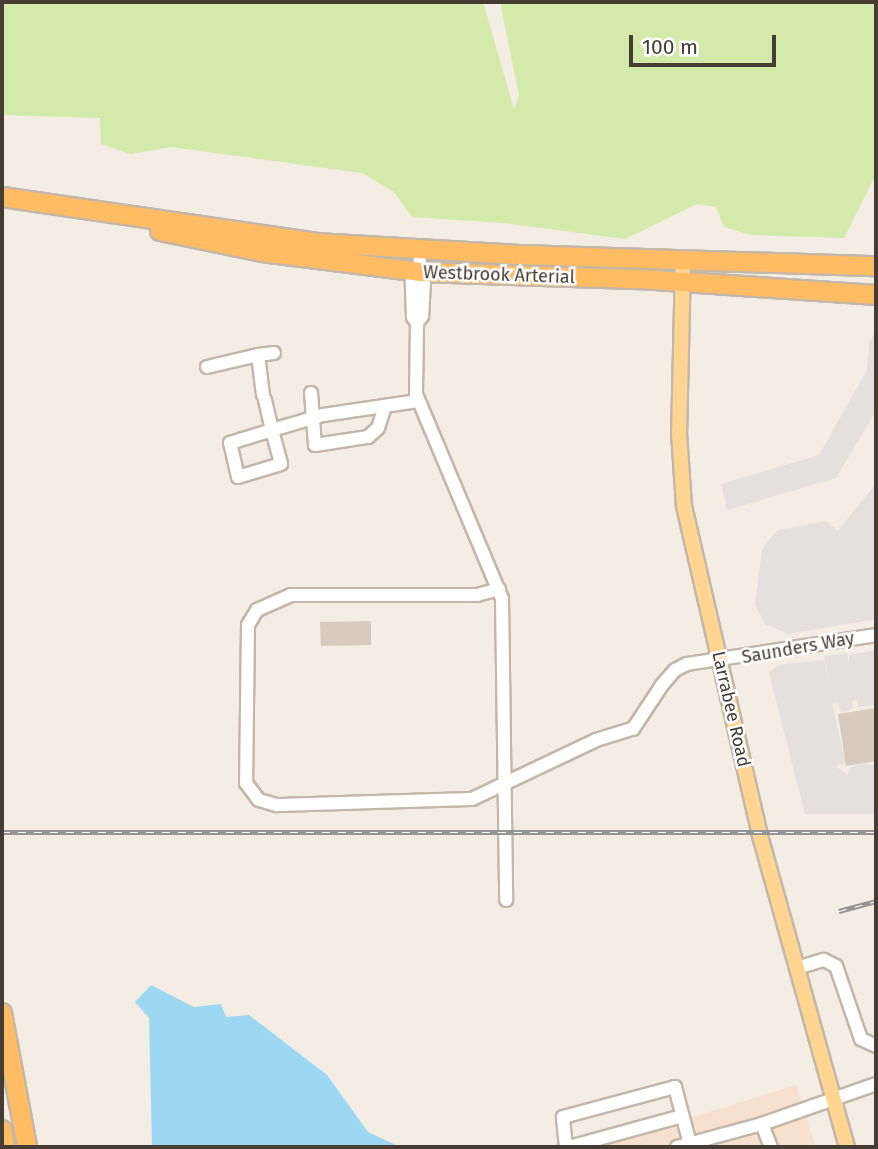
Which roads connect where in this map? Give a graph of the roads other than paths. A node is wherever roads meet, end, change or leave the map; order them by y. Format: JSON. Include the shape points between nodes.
{"nodes":[{"id":1,"x":2,"y":197,"type":"edge"},
{"id":2,"x":128,"y":217,"type":"junction"},
{"id":3,"x":420,"y":250,"type":"junction"},
{"id":4,"x":683,"y":261,"type":"junction"},
{"id":5,"x":876,"y":266,"type":"edge"},
{"id":6,"x":419,"y":274,"type":"junction"},
{"id":7,"x":683,"y":281,"type":"junction"},
{"id":8,"x":876,"y":295,"type":"edge"},
{"id":9,"x":274,"y":353,"type":"dead end"},
{"id":10,"x":258,"y":355,"type":"junction"},
{"id":11,"x":207,"y":367,"type":"dead end"},
{"id":12,"x":312,"y":393,"type":"dead end"},
{"id":13,"x":418,"y":401,"type":"junction"},
{"id":14,"x":384,"y":409,"type":"junction"},
{"id":15,"x":312,"y":418,"type":"junction"},
{"id":16,"x":272,"y":430,"type":"junction"},
{"id":17,"x":499,"y":589,"type":"junction"},
{"id":18,"x":876,"y":635,"type":"edge"},
{"id":19,"x":720,"y":662,"type":"junction"},
{"id":20,"x":506,"y":783,"type":"junction"},
{"id":21,"x":506,"y":900,"type":"dead end"},
{"id":22,"x":797,"y":968,"type":"junction"},
{"id":23,"x":2,"y":1013,"type":"edge"},
{"id":24,"x":876,"y":1046,"type":"edge"},
{"id":25,"x":876,"y":1084,"type":"edge"},
{"id":26,"x":832,"y":1098,"type":"junction"},
{"id":27,"x":682,"y":1116,"type":"junction"},
{"id":28,"x":762,"y":1124,"type":"junction"},
{"id":29,"x":2,"y":1130,"type":"edge"},
{"id":30,"x":683,"y":1146,"type":"edge"},
{"id":31,"x":5,"y":1147,"type":"edge"},
{"id":32,"x":27,"y":1147,"type":"edge"},
{"id":33,"x":568,"y":1147,"type":"edge"},
{"id":34,"x":771,"y":1147,"type":"edge"},
{"id":35,"x":847,"y":1147,"type":"edge"}],
"edges":[{"from":1,"to":2,"type":"highway","name":"Westbrook Arterial"},
{"from":2,"to":3,"type":"highway","name":"Westbrook Arterial","via":[[316,243]]},
{"from":2,"to":6,"type":"highway","name":"Westbrook Arterial","via":[[166,232],[262,252]]},
{"from":3,"to":4,"type":"highway","name":"Westbrook Arterial"},
{"from":3,"to":6,"type":"lane"},
{"from":4,"to":5,"type":"highway","name":"Westbrook Arterial"},
{"from":4,"to":7,"type":"main road","name":"Larrabee Road"},
{"from":6,"to":7,"type":"highway","name":"Westbrook Arterial"},
{"from":6,"to":13,"type":"lane","via":[[412,280]]},
{"from":7,"to":8,"type":"highway","name":"Westbrook Arterial"},
{"from":7,"to":19,"type":"main road","name":"Larrabee Road","via":[[679,433],[684,506]]},
{"from":9,"to":10,"type":"lane"},
{"from":10,"to":11,"type":"lane"},
{"from":10,"to":16,"type":"lane"},
{"from":12,"to":15,"type":"lane"},
{"from":13,"to":14,"type":"lane"},
{"from":13,"to":17,"type":"lane"},
{"from":14,"to":15,"type":"lane"},
{"from":14,"to":15,"type":"lane","via":[[378,428],[350,442],[315,445]]},
{"from":15,"to":16,"type":"lane"},
{"from":16,"to":16,"type":"lane","via":[[230,443],[238,477],[281,464]]},
{"from":17,"to":20,"type":"lane"},
{"from":17,"to":20,"type":"lane","name":"Saunders Way","via":[[477,595],[291,595],[257,610],[248,625],[246,783],[259,800],[277,805],[455,802]]},
{"from":18,"to":19,"type":"lane","name":"Saunders Way"},
{"from":19,"to":20,"type":"lane","name":"Saunders Way","via":[[675,670],[633,729],[596,740]]},
{"from":19,"to":22,"type":"main road","name":"Larrabee Road","via":[[759,832]]},
{"from":20,"to":21,"type":"lane"},
{"from":22,"to":24,"type":"lane","via":[[824,960],[836,966],[861,1039]]},
{"from":22,"to":26,"type":"main road","name":"Larrabee Road"},
{"from":23,"to":32,"type":"highway"},
{"from":25,"to":26,"type":"lane"},
{"from":26,"to":28,"type":"lane"},
{"from":26,"to":35,"type":"main road","name":"Larrabee Road"},
{"from":27,"to":30,"type":"lane"},
{"from":27,"to":33,"type":"lane"},
{"from":27,"to":33,"type":"lane","via":[[675,1087],[563,1117]]},
{"from":28,"to":30,"type":"lane"},
{"from":28,"to":34,"type":"lane"},
{"from":29,"to":31,"type":"highway"}]}
